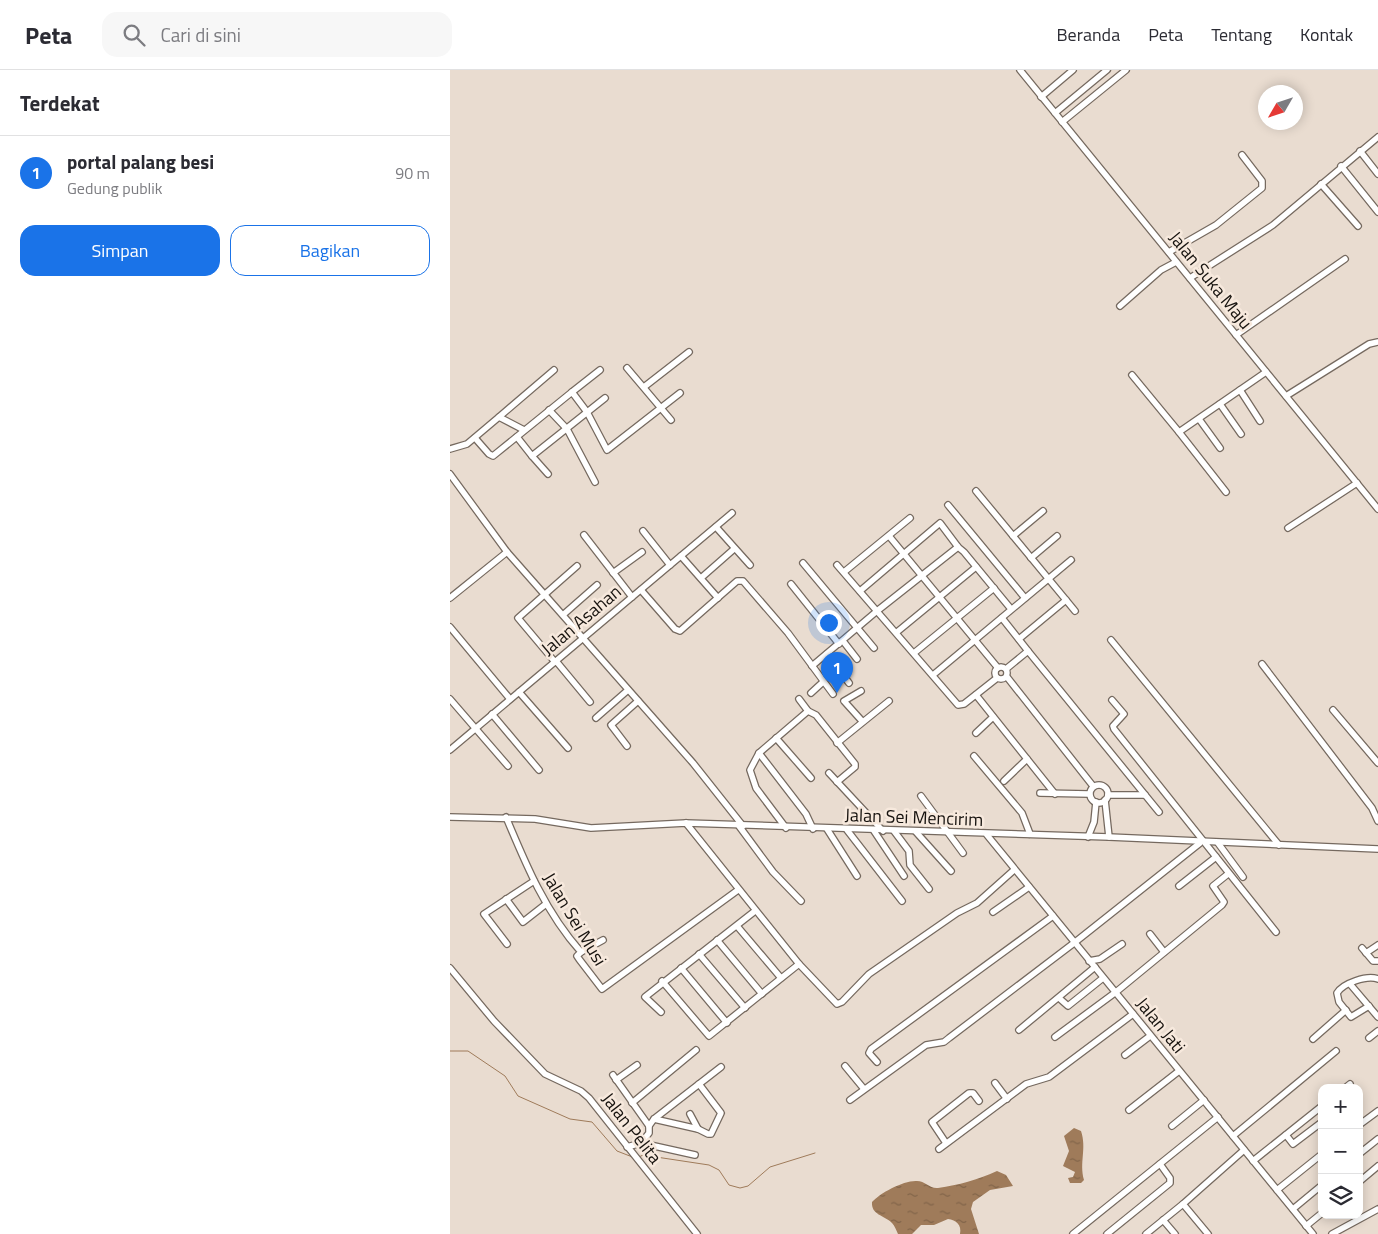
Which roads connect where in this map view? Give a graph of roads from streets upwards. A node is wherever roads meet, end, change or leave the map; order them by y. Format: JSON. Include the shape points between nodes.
{"nodes":[{"id":1,"x":1020,"y":70,"type":"edge"},
{"id":2,"x":1073,"y":70,"type":"edge"},
{"id":3,"x":1107,"y":70,"type":"edge"},
{"id":4,"x":1126,"y":70,"type":"edge"},
{"id":5,"x":1041,"y":97,"type":"junction"},
{"id":6,"x":1055,"y":113,"type":"junction"},
{"id":7,"x":1062,"y":122,"type":"junction"},
{"id":8,"x":1378,"y":137,"type":"edge"},
{"id":9,"x":1360,"y":151,"type":"junction"},
{"id":10,"x":1242,"y":154,"type":"dead end"},
{"id":11,"x":1341,"y":166,"type":"junction"},
{"id":12,"x":1378,"y":174,"type":"edge"},
{"id":13,"x":1322,"y":184,"type":"junction"},
{"id":14,"x":1378,"y":212,"type":"edge"},
{"id":15,"x":1358,"y":226,"type":"dead end"},
{"id":16,"x":1169,"y":252,"type":"junction"},
{"id":17,"x":1344,"y":260,"type":"dead end"},
{"id":18,"x":1176,"y":262,"type":"junction"},
{"id":19,"x":1190,"y":278,"type":"junction"},
{"id":20,"x":1120,"y":306,"type":"dead end"},
{"id":21,"x":1236,"y":335,"type":"junction"},
{"id":22,"x":1378,"y":342,"type":"edge"},
{"id":23,"x":689,"y":352,"type":"dead end"},
{"id":24,"x":627,"y":368,"type":"dead end"},
{"id":25,"x":554,"y":370,"type":"dead end"},
{"id":26,"x":600,"y":370,"type":"dead end"},
{"id":27,"x":1266,"y":372,"type":"junction"},
{"id":28,"x":1132,"y":375,"type":"dead end"},
{"id":29,"x":644,"y":387,"type":"junction"},
{"id":30,"x":1240,"y":390,"type":"junction"},
{"id":31,"x":572,"y":392,"type":"junction"},
{"id":32,"x":680,"y":393,"type":"dead end"},
{"id":33,"x":1286,"y":396,"type":"junction"},
{"id":34,"x":605,"y":398,"type":"dead end"},
{"id":35,"x":1220,"y":404,"type":"junction"},
{"id":36,"x":661,"y":408,"type":"junction"},
{"id":37,"x":550,"y":410,"type":"junction"},
{"id":38,"x":587,"y":412,"type":"junction"},
{"id":39,"x":499,"y":417,"type":"junction"},
{"id":40,"x":1199,"y":418,"type":"junction"},
{"id":41,"x":671,"y":420,"type":"dead end"},
{"id":42,"x":1260,"y":421,"type":"dead end"},
{"id":43,"x":567,"y":429,"type":"junction"},
{"id":44,"x":524,"y":430,"type":"junction"},
{"id":45,"x":1179,"y":432,"type":"junction"},
{"id":46,"x":1242,"y":434,"type":"dead end"},
{"id":47,"x":517,"y":437,"type":"junction"},
{"id":48,"x":475,"y":438,"type":"junction"},
{"id":49,"x":450,"y":448,"type":"edge"},
{"id":50,"x":1220,"y":448,"type":"dead end"},
{"id":51,"x":532,"y":456,"type":"junction"},
{"id":52,"x":450,"y":474,"type":"edge"},
{"id":53,"x":548,"y":474,"type":"dead end"},
{"id":54,"x":595,"y":482,"type":"dead end"},
{"id":55,"x":457,"y":483,"type":"junction"},
{"id":56,"x":1357,"y":483,"type":"junction"},
{"id":57,"x":450,"y":487,"type":"edge"},
{"id":58,"x":976,"y":491,"type":"dead end"},
{"id":59,"x":1226,"y":492,"type":"dead end"},
{"id":60,"x":948,"y":505,"type":"dead end"},
{"id":61,"x":1378,"y":509,"type":"edge"},
{"id":62,"x":1043,"y":512,"type":"dead end"},
{"id":63,"x":732,"y":513,"type":"dead end"},
{"id":64,"x":910,"y":518,"type":"dead end"},
{"id":65,"x":716,"y":527,"type":"junction"},
{"id":66,"x":1288,"y":528,"type":"dead end"},
{"id":67,"x":643,"y":532,"type":"dead end"},
{"id":68,"x":584,"y":535,"type":"dead end"},
{"id":69,"x":889,"y":536,"type":"junction"},
{"id":70,"x":1013,"y":536,"type":"junction"},
{"id":71,"x":1057,"y":536,"type":"dead end"},
{"id":72,"x":958,"y":548,"type":"junction"},
{"id":73,"x":734,"y":549,"type":"junction"},
{"id":74,"x":507,"y":552,"type":"junction"},
{"id":75,"x":642,"y":552,"type":"dead end"},
{"id":76,"x":904,"y":553,"type":"junction"},
{"id":77,"x":681,"y":556,"type":"junction"},
{"id":78,"x":1031,"y":558,"type":"junction"},
{"id":79,"x":1071,"y":560,"type":"dead end"},
{"id":80,"x":803,"y":563,"type":"dead end"},
{"id":81,"x":837,"y":564,"type":"dead end"},
{"id":82,"x":670,"y":565,"type":"junction"},
{"id":83,"x":750,"y":565,"type":"dead end"},
{"id":84,"x":577,"y":566,"type":"dead end"},
{"id":85,"x":976,"y":567,"type":"junction"},
{"id":86,"x":844,"y":572,"type":"junction"},
{"id":87,"x":613,"y":573,"type":"junction"},
{"id":88,"x":921,"y":575,"type":"junction"},
{"id":89,"x":701,"y":578,"type":"junction"},
{"id":90,"x":1049,"y":579,"type":"junction"},
{"id":91,"x":791,"y":584,"type":"dead end"},
{"id":92,"x":598,"y":585,"type":"dead end"},
{"id":93,"x":994,"y":588,"type":"junction"},
{"id":94,"x":641,"y":590,"type":"junction"},
{"id":95,"x":860,"y":591,"type":"junction"},
{"id":96,"x":546,"y":594,"type":"junction"},
{"id":97,"x":939,"y":596,"type":"junction"},
{"id":98,"x":632,"y":597,"type":"junction"},
{"id":99,"x":450,"y":598,"type":"edge"},
{"id":100,"x":718,"y":598,"type":"junction"},
{"id":101,"x":1025,"y":598,"type":"junction"},
{"id":102,"x":1066,"y":600,"type":"junction"},
{"id":103,"x":1012,"y":609,"type":"junction"},
{"id":104,"x":877,"y":611,"type":"junction"},
{"id":105,"x":1075,"y":611,"type":"dead end"},
{"id":106,"x":564,"y":614,"type":"junction"},
{"id":107,"x":956,"y":618,"type":"junction"},
{"id":108,"x":1002,"y":618,"type":"junction"},
{"id":109,"x":450,"y":627,"type":"edge"},
{"id":110,"x":858,"y":628,"type":"junction"},
{"id":111,"x":897,"y":632,"type":"junction"},
{"id":112,"x":584,"y":638,"type":"junction"},
{"id":113,"x":1019,"y":639,"type":"junction"},
{"id":114,"x":974,"y":640,"type":"junction"},
{"id":115,"x":1111,"y":640,"type":"dead end"},
{"id":116,"x":841,"y":643,"type":"junction"},
{"id":117,"x":874,"y":648,"type":"dead end"},
{"id":118,"x":1028,"y":651,"type":"junction"},
{"id":119,"x":914,"y":653,"type":"junction"},
{"id":120,"x":827,"y":654,"type":"junction"},
{"id":121,"x":857,"y":659,"type":"dead end"},
{"id":122,"x":556,"y":661,"type":"junction"},
{"id":123,"x":1262,"y":664,"type":"dead end"},
{"id":124,"x":812,"y":666,"type":"junction"},
{"id":125,"x":998,"y":668,"type":"junction"},
{"id":126,"x":1006,"y":669,"type":"junction"},
{"id":127,"x":932,"y":675,"type":"junction"},
{"id":128,"x":1007,"y":677,"type":"junction"},
{"id":129,"x":997,"y":678,"type":"junction"},
{"id":130,"x":823,"y":682,"type":"junction"},
{"id":131,"x":849,"y":682,"type":"dead end"},
{"id":132,"x":628,"y":690,"type":"junction"},
{"id":133,"x":861,"y":691,"type":"dead end"},
{"id":134,"x":519,"y":692,"type":"junction"},
{"id":135,"x":811,"y":693,"type":"dead end"},
{"id":136,"x":833,"y":694,"type":"dead end"},
{"id":137,"x":976,"y":695,"type":"junction"},
{"id":138,"x":510,"y":699,"type":"junction"},
{"id":139,"x":799,"y":699,"type":"dead end"},
{"id":140,"x":451,"y":700,"type":"edge"},
{"id":141,"x":1112,"y":700,"type":"dead end"},
{"id":142,"x":638,"y":701,"type":"junction"},
{"id":143,"x":889,"y":701,"type":"dead end"},
{"id":144,"x":590,"y":702,"type":"dead end"},
{"id":145,"x":1333,"y":710,"type":"dead end"},
{"id":146,"x":808,"y":712,"type":"junction"},
{"id":147,"x":492,"y":714,"type":"junction"},
{"id":148,"x":993,"y":717,"type":"junction"},
{"id":149,"x":596,"y":718,"type":"dead end"},
{"id":150,"x":862,"y":721,"type":"junction"},
{"id":151,"x":475,"y":729,"type":"junction"},
{"id":152,"x":976,"y":733,"type":"dead end"},
{"id":153,"x":776,"y":738,"type":"junction"},
{"id":154,"x":837,"y":743,"type":"junction"},
{"id":155,"x":627,"y":746,"type":"dead end"},
{"id":156,"x":568,"y":748,"type":"dead end"},
{"id":157,"x":450,"y":750,"type":"edge"},
{"id":158,"x":759,"y":753,"type":"junction"},
{"id":159,"x":974,"y":756,"type":"dead end"},
{"id":160,"x":1027,"y":759,"type":"junction"},
{"id":161,"x":1378,"y":764,"type":"edge"},
{"id":162,"x":508,"y":766,"type":"dead end"},
{"id":163,"x":539,"y":770,"type":"dead end"},
{"id":164,"x":829,"y":773,"type":"dead end"},
{"id":165,"x":811,"y":778,"type":"dead end"},
{"id":166,"x":1004,"y":781,"type":"dead end"},
{"id":167,"x":838,"y":782,"type":"junction"},
{"id":168,"x":1092,"y":786,"type":"junction"},
{"id":169,"x":1040,"y":793,"type":"dead end"},
{"id":170,"x":1055,"y":794,"type":"junction"},
{"id":171,"x":1089,"y":794,"type":"junction"},
{"id":172,"x":1145,"y":795,"type":"junction"},
{"id":173,"x":921,"y":796,"type":"dead end"},
{"id":174,"x":1106,"y":797,"type":"junction"},
{"id":175,"x":1096,"y":802,"type":"junction"},
{"id":176,"x":1159,"y":812,"type":"dead end"},
{"id":177,"x":450,"y":817,"type":"edge"},
{"id":178,"x":506,"y":817,"type":"junction"},
{"id":179,"x":1378,"y":820,"type":"edge"},
{"id":180,"x":1094,"y":822,"type":"junction"},
{"id":181,"x":1106,"y":823,"type":"junction"},
{"id":182,"x":686,"y":824,"type":"junction"},
{"id":183,"x":741,"y":826,"type":"junction"},
{"id":184,"x":786,"y":828,"type":"junction"},
{"id":185,"x":813,"y":829,"type":"junction"},
{"id":186,"x":827,"y":829,"type":"junction"},
{"id":187,"x":847,"y":830,"type":"junction"},
{"id":188,"x":874,"y":831,"type":"junction"},
{"id":189,"x":883,"y":831,"type":"junction"},
{"id":190,"x":894,"y":831,"type":"junction"},
{"id":191,"x":916,"y":832,"type":"junction"},
{"id":192,"x":947,"y":834,"type":"junction"},
{"id":193,"x":1030,"y":834,"type":"junction"},
{"id":194,"x":986,"y":835,"type":"junction"},
{"id":195,"x":1088,"y":837,"type":"junction"},
{"id":196,"x":1109,"y":837,"type":"junction"},
{"id":197,"x":1202,"y":843,"type":"junction"},
{"id":198,"x":1218,"y":843,"type":"junction"},
{"id":199,"x":1279,"y":845,"type":"junction"},
{"id":200,"x":1378,"y":849,"type":"edge"},
{"id":201,"x":963,"y":852,"type":"dead end"},
{"id":202,"x":1216,"y":857,"type":"junction"},
{"id":203,"x":1014,"y":870,"type":"junction"},
{"id":204,"x":951,"y":871,"type":"dead end"},
{"id":205,"x":1228,"y":874,"type":"junction"},
{"id":206,"x":857,"y":876,"type":"dead end"},
{"id":207,"x":904,"y":876,"type":"dead end"},
{"id":208,"x":1243,"y":877,"type":"dead end"},
{"id":209,"x":534,"y":881,"type":"junction"},
{"id":210,"x":1179,"y":886,"type":"dead end"},
{"id":211,"x":1028,"y":887,"type":"junction"},
{"id":212,"x":929,"y":889,"type":"dead end"},
{"id":213,"x":738,"y":890,"type":"junction"},
{"id":214,"x":506,"y":899,"type":"junction"},
{"id":215,"x":801,"y":901,"type":"dead end"},
{"id":216,"x":902,"y":901,"type":"dead end"},
{"id":217,"x":546,"y":904,"type":"junction"},
{"id":218,"x":755,"y":911,"type":"junction"},
{"id":219,"x":993,"y":912,"type":"dead end"},
{"id":220,"x":1053,"y":916,"type":"junction"},
{"id":221,"x":737,"y":926,"type":"junction"},
{"id":222,"x":1276,"y":932,"type":"dead end"},
{"id":223,"x":1150,"y":934,"type":"dead end"},
{"id":224,"x":604,"y":940,"type":"dead end"},
{"id":225,"x":717,"y":940,"type":"junction"},
{"id":226,"x":1074,"y":943,"type":"junction"},
{"id":227,"x":507,"y":944,"type":"dead end"},
{"id":228,"x":1122,"y":944,"type":"dead end"},
{"id":229,"x":1378,"y":945,"type":"edge"},
{"id":230,"x":581,"y":952,"type":"junction"},
{"id":231,"x":1164,"y":952,"type":"junction"},
{"id":232,"x":699,"y":954,"type":"junction"},
{"id":233,"x":1089,"y":961,"type":"junction"},
{"id":234,"x":1378,"y":961,"type":"edge"},
{"id":235,"x":799,"y":964,"type":"junction"},
{"id":236,"x":450,"y":968,"type":"edge"},
{"id":237,"x":680,"y":968,"type":"junction"},
{"id":238,"x":1095,"y":968,"type":"junction"},
{"id":239,"x":781,"y":978,"type":"junction"},
{"id":240,"x":1103,"y":978,"type":"junction"},
{"id":241,"x":1378,"y":979,"type":"edge"},
{"id":242,"x":662,"y":982,"type":"junction"},
{"id":243,"x":1350,"y":984,"type":"junction"},
{"id":244,"x":1116,"y":992,"type":"junction"},
{"id":245,"x":762,"y":994,"type":"junction"},
{"id":246,"x":1059,"y":998,"type":"junction"},
{"id":247,"x":1369,"y":1006,"type":"junction"},
{"id":248,"x":745,"y":1008,"type":"junction"},
{"id":249,"x":1346,"y":1010,"type":"junction"},
{"id":250,"x":661,"y":1012,"type":"dead end"},
{"id":251,"x":1133,"y":1014,"type":"junction"},
{"id":252,"x":1378,"y":1017,"type":"edge"},
{"id":253,"x":727,"y":1023,"type":"junction"},
{"id":254,"x":1019,"y":1030,"type":"dead end"},
{"id":255,"x":1378,"y":1031,"type":"edge"},
{"id":256,"x":1150,"y":1036,"type":"junction"},
{"id":257,"x":1055,"y":1037,"type":"dead end"},
{"id":258,"x":1369,"y":1038,"type":"dead end"},
{"id":259,"x":1313,"y":1039,"type":"dead end"},
{"id":260,"x":696,"y":1050,"type":"dead end"},
{"id":261,"x":1336,"y":1051,"type":"dead end"},
{"id":262,"x":1125,"y":1056,"type":"dead end"},
{"id":263,"x":877,"y":1062,"type":"dead end"},
{"id":264,"x":637,"y":1064,"type":"dead end"},
{"id":265,"x":845,"y":1066,"type":"dead end"},
{"id":266,"x":721,"y":1067,"type":"dead end"},
{"id":267,"x":1179,"y":1071,"type":"junction"},
{"id":268,"x":995,"y":1083,"type":"dead end"},
{"id":269,"x":699,"y":1084,"type":"junction"},
{"id":270,"x":864,"y":1089,"type":"junction"},
{"id":271,"x":1007,"y":1098,"type":"junction"},
{"id":272,"x":850,"y":1100,"type":"dead end"},
{"id":273,"x":1204,"y":1100,"type":"junction"},
{"id":274,"x":979,"y":1102,"type":"dead end"},
{"id":275,"x":632,"y":1103,"type":"junction"},
{"id":276,"x":1318,"y":1109,"type":"edge"},
{"id":277,"x":1129,"y":1110,"type":"dead end"},
{"id":278,"x":1378,"y":1110,"type":"edge"},
{"id":279,"x":690,"y":1114,"type":"dead end"},
{"id":280,"x":1218,"y":1117,"type":"junction"},
{"id":281,"x":654,"y":1119,"type":"junction"},
{"id":282,"x":1363,"y":1122,"type":"edge"},
{"id":283,"x":1318,"y":1125,"type":"edge"},
{"id":284,"x":649,"y":1126,"type":"junction"},
{"id":285,"x":1172,"y":1126,"type":"dead end"},
{"id":286,"x":698,"y":1129,"type":"junction"},
{"id":287,"x":1286,"y":1135,"type":"junction"},
{"id":288,"x":1233,"y":1136,"type":"junction"},
{"id":289,"x":1378,"y":1139,"type":"edge"},
{"id":290,"x":641,"y":1143,"type":"junction"},
{"id":291,"x":946,"y":1143,"type":"junction"},
{"id":292,"x":627,"y":1147,"type":"junction"},
{"id":293,"x":939,"y":1150,"type":"dead end"},
{"id":294,"x":1244,"y":1150,"type":"junction"},
{"id":295,"x":1363,"y":1151,"type":"edge"},
{"id":296,"x":696,"y":1155,"type":"dead end"},
{"id":297,"x":1318,"y":1157,"type":"edge"},
{"id":298,"x":1253,"y":1161,"type":"junction"},
{"id":299,"x":1160,"y":1164,"type":"junction"},
{"id":300,"x":1378,"y":1166,"type":"edge"},
{"id":301,"x":1363,"y":1179,"type":"edge"},
{"id":302,"x":1318,"y":1188,"type":"edge"},
{"id":303,"x":1277,"y":1190,"type":"junction"},
{"id":304,"x":1183,"y":1204,"type":"junction"},
{"id":305,"x":1293,"y":1209,"type":"junction"},
{"id":306,"x":1378,"y":1209,"type":"edge"},
{"id":307,"x":1318,"y":1216,"type":"edge"},
{"id":308,"x":1163,"y":1220,"type":"junction"},
{"id":309,"x":1306,"y":1226,"type":"junction"},
{"id":310,"x":697,"y":1234,"type":"edge"},
{"id":311,"x":1073,"y":1234,"type":"edge"},
{"id":312,"x":1107,"y":1234,"type":"edge"},
{"id":313,"x":1146,"y":1234,"type":"edge"},
{"id":314,"x":1175,"y":1234,"type":"edge"},
{"id":315,"x":1208,"y":1234,"type":"edge"},
{"id":316,"x":1313,"y":1234,"type":"edge"},
{"id":317,"x":1332,"y":1234,"type":"edge"}],
"edges":[{"from":1,"to":5,"type":"street","name":"Jalan Suka Maju"},
{"from":2,"to":5,"type":"street"},
{"from":3,"to":6,"type":"street"},
{"from":4,"to":7,"type":"street"},
{"from":5,"to":6,"type":"street","name":"Jalan Suka Maju"},
{"from":6,"to":7,"type":"street","name":"Jalan Suka Maju"},
{"from":7,"to":16,"type":"street","name":"Jalan Suka Maju"},
{"from":8,"to":9,"type":"street"},
{"from":9,"to":11,"type":"street"},
{"from":9,"to":12,"type":"street"},
{"from":10,"to":16,"type":"street","via":[[1262,181],[1262,188],[1216,225]]},
{"from":11,"to":13,"type":"street"},
{"from":11,"to":14,"type":"street"},
{"from":13,"to":15,"type":"street"},
{"from":13,"to":19,"type":"street","via":[[1273,225]]},
{"from":16,"to":18,"type":"street","name":"Jalan Suka Maju"},
{"from":17,"to":21,"type":"street"},
{"from":18,"to":19,"type":"street","name":"Jalan Suka Maju"},
{"from":18,"to":20,"type":"street","via":[[1161,270]]},
{"from":19,"to":21,"type":"street","name":"Jalan Suka Maju"},
{"from":21,"to":27,"type":"street","name":"Jalan Suka Maju"},
{"from":22,"to":33,"type":"street","via":[[1369,344]]},
{"from":23,"to":29,"type":"street"},
{"from":24,"to":29,"type":"street"},
{"from":25,"to":39,"type":"street"},
{"from":26,"to":31,"type":"street"},
{"from":27,"to":30,"type":"street"},
{"from":27,"to":33,"type":"street","name":"Jalan Suka Maju"},
{"from":28,"to":45,"type":"street"},
{"from":29,"to":36,"type":"street"},
{"from":30,"to":35,"type":"street"},
{"from":30,"to":42,"type":"street"},
{"from":31,"to":37,"type":"street"},
{"from":31,"to":38,"type":"street"},
{"from":32,"to":36,"type":"street"},
{"from":33,"to":56,"type":"street","name":"Jalan Suka Maju"},
{"from":34,"to":38,"type":"street"},
{"from":35,"to":40,"type":"street"},
{"from":35,"to":46,"type":"street"},
{"from":36,"to":38,"type":"street","via":[[607,450]]},
{"from":36,"to":41,"type":"street"},
{"from":37,"to":43,"type":"street"},
{"from":37,"to":44,"type":"street"},
{"from":38,"to":43,"type":"street"},
{"from":39,"to":44,"type":"street"},
{"from":39,"to":48,"type":"street"},
{"from":40,"to":45,"type":"street"},
{"from":40,"to":50,"type":"street"},
{"from":43,"to":51,"type":"street"},
{"from":43,"to":54,"type":"street"},
{"from":44,"to":47,"type":"street"},
{"from":45,"to":59,"type":"street"},
{"from":47,"to":48,"type":"street","via":[[492,456]]},
{"from":47,"to":51,"type":"street"},
{"from":48,"to":49,"type":"street"},
{"from":51,"to":53,"type":"street"},
{"from":52,"to":55,"type":"street"},
{"from":55,"to":57,"type":"street"},
{"from":55,"to":74,"type":"street"},
{"from":56,"to":61,"type":"street","name":"Jalan Suka Maju"},
{"from":56,"to":66,"type":"street"},
{"from":58,"to":70,"type":"street"},
{"from":60,"to":101,"type":"street"},
{"from":62,"to":70,"type":"street"},
{"from":63,"to":65,"type":"street","name":"Jalan Asahan"},
{"from":64,"to":69,"type":"street"},
{"from":65,"to":73,"type":"street"},
{"from":65,"to":77,"type":"street","name":"Jalan Asahan"},
{"from":67,"to":82,"type":"street"},
{"from":68,"to":87,"type":"street"},
{"from":69,"to":76,"type":"street"},
{"from":69,"to":86,"type":"street"},
{"from":70,"to":78,"type":"street"},
{"from":71,"to":78,"type":"street"},
{"from":72,"to":76,"type":"street","via":[[939,523]]},
{"from":72,"to":85,"type":"street"},
{"from":72,"to":88,"type":"street"},
{"from":73,"to":83,"type":"street"},
{"from":73,"to":89,"type":"street"},
{"from":74,"to":96,"type":"street"},
{"from":74,"to":99,"type":"street"},
{"from":75,"to":87,"type":"street"},
{"from":76,"to":88,"type":"street"},
{"from":76,"to":95,"type":"street"},
{"from":77,"to":82,"type":"street","name":"Jalan Asahan"},
{"from":77,"to":89,"type":"street"},
{"from":78,"to":90,"type":"street"},
{"from":79,"to":90,"type":"street"},
{"from":80,"to":110,"type":"street"},
{"from":81,"to":86,"type":"street"},
{"from":82,"to":94,"type":"street","name":"Jalan Asahan"},
{"from":84,"to":96,"type":"street"},
{"from":85,"to":93,"type":"street"},
{"from":85,"to":97,"type":"street"},
{"from":86,"to":95,"type":"street"},
{"from":87,"to":98,"type":"street"},
{"from":88,"to":97,"type":"street"},
{"from":88,"to":104,"type":"street"},
{"from":89,"to":100,"type":"street"},
{"from":90,"to":101,"type":"street"},
{"from":90,"to":102,"type":"street"},
{"from":91,"to":116,"type":"street"},
{"from":92,"to":106,"type":"street"},
{"from":93,"to":103,"type":"street"},
{"from":93,"to":107,"type":"street"},
{"from":94,"to":98,"type":"street","name":"Jalan Asahan"},
{"from":94,"to":100,"type":"street","via":[[677,631]]},
{"from":95,"to":104,"type":"street"},
{"from":96,"to":106,"type":"street"},
{"from":96,"to":122,"type":"street","via":[[518,619]]},
{"from":97,"to":107,"type":"street"},
{"from":97,"to":111,"type":"street"},
{"from":98,"to":112,"type":"street","name":"Jalan Asahan"},
{"from":100,"to":124,"type":"street","via":[[737,581],[743,581]]},
{"from":101,"to":103,"type":"street"},
{"from":102,"to":105,"type":"street"},
{"from":102,"to":113,"type":"street"},
{"from":103,"to":108,"type":"street"},
{"from":104,"to":110,"type":"street"},
{"from":104,"to":111,"type":"street"},
{"from":106,"to":112,"type":"street"},
{"from":107,"to":114,"type":"street"},
{"from":107,"to":119,"type":"street"},
{"from":108,"to":113,"type":"street"},
{"from":108,"to":114,"type":"street"},
{"from":109,"to":138,"type":"street"},
{"from":110,"to":116,"type":"street"},
{"from":110,"to":117,"type":"street"},
{"from":111,"to":119,"type":"street"},
{"from":112,"to":122,"type":"street","name":"Jalan Asahan"},
{"from":112,"to":132,"type":"street"},
{"from":113,"to":118,"type":"street"},
{"from":114,"to":125,"type":"street"},
{"from":114,"to":127,"type":"street"},
{"from":115,"to":199,"type":"street"},
{"from":116,"to":120,"type":"street"},
{"from":116,"to":121,"type":"street"},
{"from":118,"to":126,"type":"street"},
{"from":118,"to":172,"type":"street"},
{"from":119,"to":127,"type":"street"},
{"from":120,"to":124,"type":"street"},
{"from":120,"to":131,"type":"street"},
{"from":122,"to":134,"type":"street","name":"Jalan Asahan"},
{"from":122,"to":144,"type":"street"},
{"from":123,"to":179,"type":"street"},
{"from":124,"to":130,"type":"street"},
{"from":125,"to":126,"type":"street"},
{"from":125,"to":129,"type":"street","via":[[995,672]]},
{"from":126,"to":128,"type":"street"},
{"from":127,"to":137,"type":"street","via":[[958,705]]},
{"from":128,"to":129,"type":"street"},
{"from":128,"to":168,"type":"street"},
{"from":129,"to":137,"type":"street"},
{"from":130,"to":135,"type":"street"},
{"from":130,"to":136,"type":"street"},
{"from":132,"to":142,"type":"street"},
{"from":132,"to":149,"type":"street"},
{"from":133,"to":150,"type":"street","via":[[844,701]]},
{"from":134,"to":138,"type":"street","name":"Jalan Asahan"},
{"from":134,"to":156,"type":"street"},
{"from":137,"to":148,"type":"street"},
{"from":138,"to":147,"type":"street","name":"Jalan Asahan"},
{"from":139,"to":146,"type":"street"},
{"from":140,"to":151,"type":"street"},
{"from":141,"to":197,"type":"street","via":[[1124,714],[1112,726]]},
{"from":142,"to":155,"type":"street","via":[[611,725]]},
{"from":142,"to":183,"type":"street","via":[[713,787]]},
{"from":143,"to":150,"type":"street"},
{"from":145,"to":161,"type":"street"},
{"from":146,"to":153,"type":"street"},
{"from":146,"to":154,"type":"street","via":[[816,715]]},
{"from":147,"to":151,"type":"street","name":"Jalan Asahan"},
{"from":147,"to":163,"type":"street"},
{"from":148,"to":152,"type":"street"},
{"from":148,"to":160,"type":"street"},
{"from":150,"to":154,"type":"street"},
{"from":151,"to":157,"type":"street","name":"Jalan Asahan"},
{"from":151,"to":162,"type":"street"},
{"from":153,"to":158,"type":"street"},
{"from":153,"to":165,"type":"street"},
{"from":154,"to":167,"type":"street","via":[[856,766]]},
{"from":158,"to":184,"type":"street","via":[[751,767],[751,779]]},
{"from":158,"to":185,"type":"street","via":[[806,814]]},
{"from":159,"to":193,"type":"street","via":[[1022,812]]},
{"from":160,"to":166,"type":"street"},
{"from":160,"to":170,"type":"street"},
{"from":164,"to":167,"type":"street"},
{"from":167,"to":189,"type":"street"},
{"from":168,"to":171,"type":"street"},
{"from":168,"to":174,"type":"street","via":[[1104,786]]},
{"from":169,"to":170,"type":"street"},
{"from":170,"to":171,"type":"street"},
{"from":171,"to":175,"type":"street"},
{"from":172,"to":174,"type":"street"},
{"from":172,"to":176,"type":"street"},
{"from":173,"to":192,"type":"street","via":[[944,824]]},
{"from":174,"to":175,"type":"street"},
{"from":174,"to":181,"type":"street"},
{"from":175,"to":180,"type":"street"},
{"from":177,"to":178,"type":"street","name":"Jalan Sei Mencirim"},
{"from":178,"to":182,"type":"street","name":"Jalan Sei Mencirim","via":[[591,828]]},
{"from":178,"to":209,"type":"street","name":"Jalan Sei Musi"},
{"from":180,"to":181,"type":"street"},
{"from":180,"to":195,"type":"street"},
{"from":181,"to":196,"type":"street"},
{"from":182,"to":183,"type":"street","name":"Jalan Sei Mencirim"},
{"from":182,"to":213,"type":"street"},
{"from":183,"to":184,"type":"street","name":"Jalan Sei Mencirim"},
{"from":183,"to":215,"type":"street","via":[[773,872]]},
{"from":184,"to":185,"type":"street","name":"Jalan Sei Mencirim"},
{"from":185,"to":186,"type":"street","name":"Jalan Sei Mencirim"},
{"from":186,"to":187,"type":"street","name":"Jalan Sei Mencirim"},
{"from":186,"to":206,"type":"street"},
{"from":187,"to":188,"type":"street","name":"Jalan Sei Mencirim"},
{"from":187,"to":216,"type":"street"},
{"from":188,"to":189,"type":"street","name":"Jalan Sei Mencirim"},
{"from":188,"to":207,"type":"street"},
{"from":189,"to":190,"type":"street","name":"Jalan Sei Mencirim"},
{"from":190,"to":191,"type":"street","name":"Jalan Sei Mencirim"},
{"from":190,"to":212,"type":"street","via":[[909,851],[910,865]]},
{"from":191,"to":192,"type":"street","name":"Jalan Sei Mencirim"},
{"from":191,"to":204,"type":"street"},
{"from":192,"to":194,"type":"street","name":"Jalan Sei Mencirim"},
{"from":192,"to":201,"type":"street"},
{"from":193,"to":194,"type":"street","name":"Jalan Sei Mencirim"},
{"from":193,"to":195,"type":"street","name":"Jalan Sei Mencirim"},
{"from":194,"to":203,"type":"street","name":"Jalan Jati"},
{"from":195,"to":196,"type":"street","name":"Jalan Sei Mencirim"},
{"from":196,"to":197,"type":"street","name":"Jalan Sei Mencirim"},
{"from":197,"to":198,"type":"street","name":"Jalan Sei Mencirim"},
{"from":197,"to":202,"type":"street"},
{"from":197,"to":226,"type":"street"},
{"from":198,"to":199,"type":"street","name":"Jalan Sei Mencirim"},
{"from":198,"to":208,"type":"street"},
{"from":199,"to":200,"type":"street","name":"Jalan Sei Mencirim"},
{"from":202,"to":205,"type":"street"},
{"from":202,"to":210,"type":"street"},
{"from":203,"to":211,"type":"street","name":"Jalan Jati"},
{"from":203,"to":235,"type":"street","via":[[977,903],[957,913],[869,974],[840,1004],[831,1001]]},
{"from":205,"to":222,"type":"street"},
{"from":205,"to":231,"type":"street","via":[[1213,886],[1224,902],[1222,905]]},
{"from":209,"to":214,"type":"street"},
{"from":209,"to":217,"type":"street","name":"Jalan Sei Musi"},
{"from":211,"to":219,"type":"street"},
{"from":211,"to":220,"type":"street","name":"Jalan Jati"},
{"from":213,"to":218,"type":"street"},
{"from":213,"to":230,"type":"street","name":"Jalan Sei Musi","via":[[606,988],[598,987],[578,960]]},
{"from":214,"to":217,"type":"street","via":[[522,922]]},
{"from":214,"to":227,"type":"street","via":[[484,914]]},
{"from":217,"to":230,"type":"street","name":"Jalan Sei Musi"},
{"from":218,"to":221,"type":"street"},
{"from":218,"to":235,"type":"street"},
{"from":220,"to":226,"type":"street","name":"Jalan Jati"},
{"from":220,"to":263,"type":"street","via":[[870,1049],[869,1053]]},
{"from":221,"to":225,"type":"street"},
{"from":221,"to":239,"type":"street"},
{"from":223,"to":231,"type":"street"},
{"from":224,"to":230,"type":"street"},
{"from":225,"to":232,"type":"street"},
{"from":225,"to":245,"type":"street"},
{"from":226,"to":233,"type":"street","name":"Jalan Jati"},
{"from":226,"to":270,"type":"street","via":[[944,1042],[926,1045]]},
{"from":228,"to":233,"type":"street","via":[[1100,959]]},
{"from":229,"to":234,"type":"street","via":[[1364,950],[1373,961]]},
{"from":231,"to":244,"type":"street"},
{"from":232,"to":237,"type":"street"},
{"from":232,"to":248,"type":"street"},
{"from":233,"to":238,"type":"street","name":"Jalan Jati"},
{"from":235,"to":239,"type":"street"},
{"from":236,"to":292,"type":"street","name":"Jalan Pelita","via":[[536,1066],[554,1080],[586,1094]]},
{"from":237,"to":242,"type":"street"},
{"from":237,"to":253,"type":"street"},
{"from":238,"to":240,"type":"street","name":"Jalan Jati"},
{"from":238,"to":246,"type":"street"},
{"from":239,"to":245,"type":"street"},
{"from":240,"to":244,"type":"street","name":"Jalan Jati"},
{"from":240,"to":246,"type":"street","via":[[1068,1006]]},
{"from":241,"to":243,"type":"street","via":[[1370,977]]},
{"from":242,"to":250,"type":"street","via":[[645,997]]},
{"from":242,"to":253,"type":"street","via":[[707,1035],[712,1035]]},
{"from":243,"to":247,"type":"street"},
{"from":243,"to":249,"type":"street","via":[[1341,988],[1336,996]]},
{"from":244,"to":251,"type":"street","name":"Jalan Jati"},
{"from":244,"to":257,"type":"street"},
{"from":245,"to":248,"type":"street"},
{"from":246,"to":254,"type":"street"},
{"from":247,"to":249,"type":"street","via":[[1353,1017]]},
{"from":247,"to":252,"type":"street"},
{"from":248,"to":253,"type":"street"},
{"from":249,"to":259,"type":"street"},
{"from":251,"to":256,"type":"street","name":"Jalan Jati"},
{"from":251,"to":271,"type":"street","via":[[1049,1077],[1026,1084]]},
{"from":255,"to":258,"type":"street"},
{"from":256,"to":262,"type":"street"},
{"from":256,"to":267,"type":"street","name":"Jalan Jati"},
{"from":260,"to":275,"type":"street"},
{"from":261,"to":288,"type":"street"},
{"from":264,"to":275,"type":"street","via":[[615,1078]]},
{"from":265,"to":270,"type":"street"},
{"from":266,"to":269,"type":"street"},
{"from":267,"to":273,"type":"street","name":"Jalan Jati"},
{"from":267,"to":277,"type":"street"},
{"from":268,"to":271,"type":"street"},
{"from":269,"to":281,"type":"street"},
{"from":269,"to":286,"type":"street","via":[[721,1113],[711,1134]]},
{"from":270,"to":272,"type":"street"},
{"from":271,"to":291,"type":"street"},
{"from":273,"to":280,"type":"street","name":"Jalan Jati"},
{"from":273,"to":285,"type":"street"},
{"from":274,"to":291,"type":"street","via":[[973,1093],[969,1093],[932,1122]]},
{"from":275,"to":284,"type":"street"},
{"from":276,"to":287,"type":"street"},
{"from":278,"to":282,"type":"street"},
{"from":279,"to":286,"type":"street"},
{"from":280,"to":288,"type":"street","name":"Jalan Jati"},
{"from":280,"to":299,"type":"street"},
{"from":281,"to":284,"type":"street"},
{"from":281,"to":286,"type":"street"},
{"from":283,"to":287,"type":"street","via":[[1293,1144]]},
{"from":284,"to":290,"type":"street","via":[[649,1133]]},
{"from":287,"to":298,"type":"street"},
{"from":288,"to":294,"type":"street","name":"Jalan Jati"},
{"from":289,"to":295,"type":"street"},
{"from":290,"to":292,"type":"street"},
{"from":290,"to":296,"type":"street"},
{"from":291,"to":293,"type":"street"},
{"from":292,"to":310,"type":"street","name":"Jalan Pelita"},
{"from":294,"to":298,"type":"street","name":"Jalan Jati"},
{"from":294,"to":304,"type":"street"},
{"from":297,"to":303,"type":"street"},
{"from":298,"to":303,"type":"street","name":"Jalan Jati"},
{"from":299,"to":311,"type":"street"},
{"from":299,"to":312,"type":"street","via":[[1170,1183]]},
{"from":300,"to":301,"type":"street"},
{"from":302,"to":305,"type":"street"},
{"from":303,"to":305,"type":"street","name":"Jalan Jati"},
{"from":304,"to":308,"type":"street"},
{"from":304,"to":315,"type":"street"},
{"from":305,"to":309,"type":"street","name":"Jalan Jati"},
{"from":306,"to":317,"type":"street"},
{"from":307,"to":309,"type":"street"},
{"from":308,"to":313,"type":"street"},
{"from":308,"to":314,"type":"street"},
{"from":309,"to":316,"type":"street","name":"Jalan Jati"}]}
